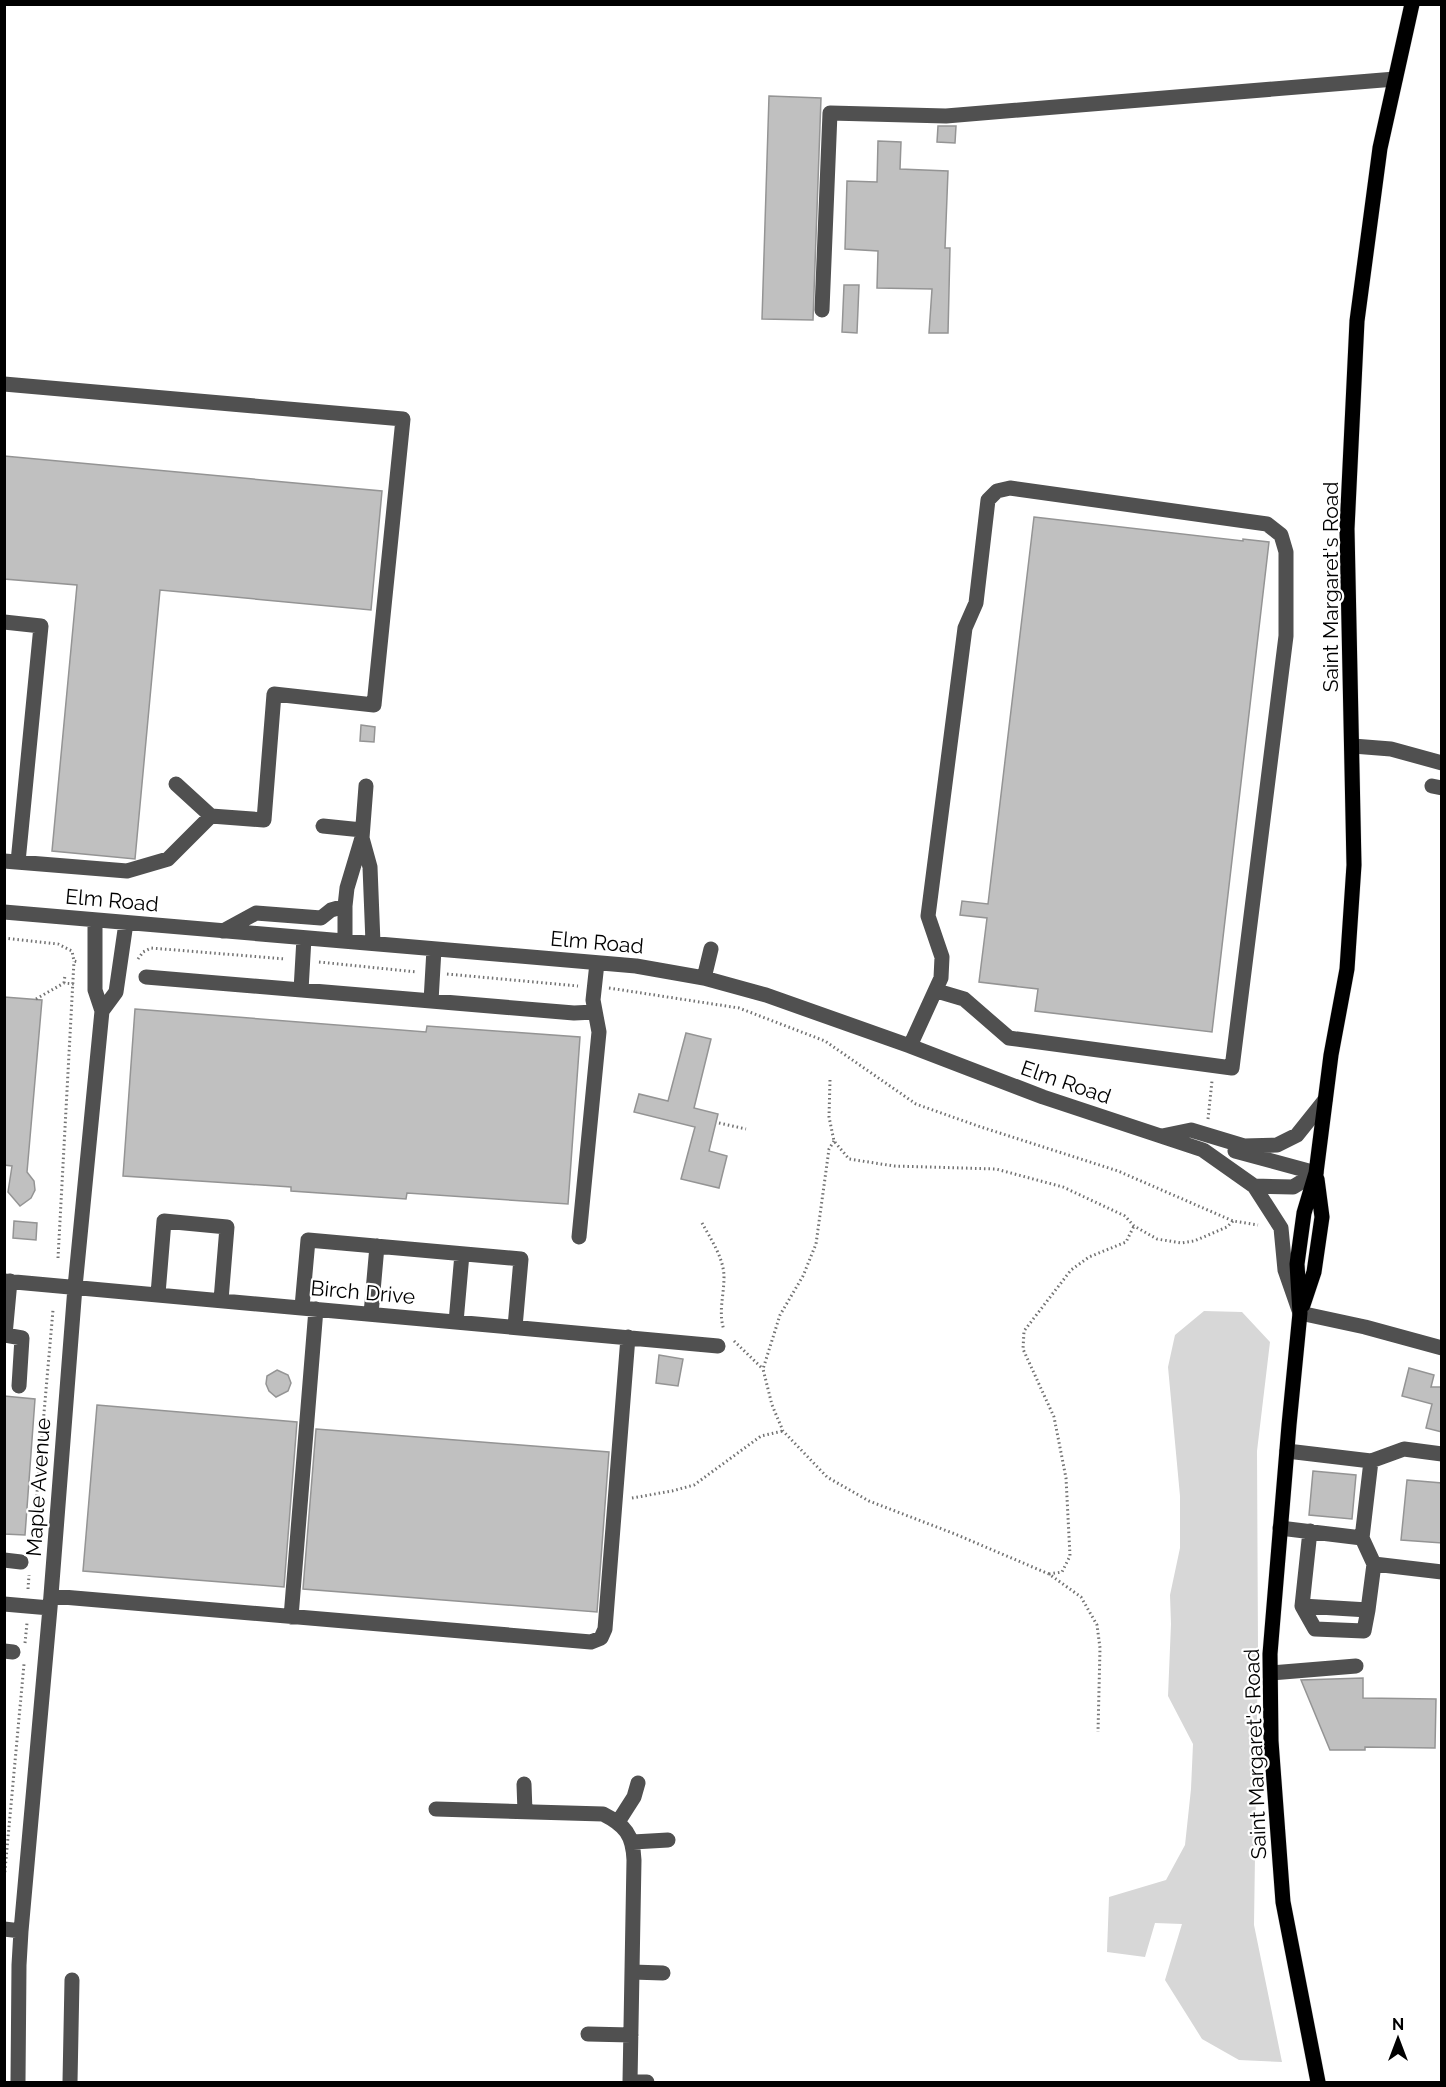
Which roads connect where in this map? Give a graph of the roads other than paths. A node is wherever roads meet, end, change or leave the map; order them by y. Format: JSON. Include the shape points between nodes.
{"nodes":[{"id":1,"x":1412,"y":4,"type":"edge"},
{"id":2,"x":1395,"y":79,"type":"junction"},
{"id":3,"x":822,"y":310,"type":"dead end"},
{"id":4,"x":4,"y":384,"type":"edge"},
{"id":5,"x":4,"y":622,"type":"edge"},
{"id":6,"x":1353,"y":746,"type":"junction"},
{"id":7,"x":1442,"y":763,"type":"edge"},
{"id":8,"x":176,"y":784,"type":"dead end"},
{"id":9,"x":366,"y":786,"type":"dead end"},
{"id":10,"x":211,"y":816,"type":"junction"},
{"id":11,"x":323,"y":826,"type":"dead end"},
{"id":12,"x":362,"y":834,"type":"junction"},
{"id":13,"x":11,"y":861,"type":"edge"},
{"id":14,"x":345,"y":906,"type":"junction"},
{"id":15,"x":4,"y":912,"type":"edge"},
{"id":16,"x":95,"y":920,"type":"junction"},
{"id":17,"x":126,"y":923,"type":"junction"},
{"id":18,"x":223,"y":931,"type":"junction"},
{"id":19,"x":304,"y":938,"type":"junction"},
{"id":20,"x":345,"y":941,"type":"junction"},
{"id":21,"x":373,"y":944,"type":"junction"},
{"id":22,"x":434,"y":949,"type":"junction"},
{"id":23,"x":711,"y":949,"type":"dead end"},
{"id":24,"x":597,"y":963,"type":"junction"},
{"id":25,"x":146,"y":977,"type":"dead end"},
{"id":26,"x":704,"y":978,"type":"junction"},
{"id":27,"x":301,"y":990,"type":"junction"},
{"id":28,"x":937,"y":991,"type":"junction"},
{"id":29,"x":432,"y":1001,"type":"junction"},
{"id":30,"x":102,"y":1011,"type":"junction"},
{"id":31,"x":595,"y":1012,"type":"junction"},
{"id":32,"x":910,"y":1046,"type":"junction"},
{"id":33,"x":1325,"y":1100,"type":"junction"},
{"id":34,"x":1159,"y":1136,"type":"junction"},
{"id":35,"x":1203,"y":1150,"type":"junction"},
{"id":36,"x":1316,"y":1173,"type":"junction"},
{"id":37,"x":1254,"y":1186,"type":"junction"},
{"id":38,"x":579,"y":1237,"type":"dead end"},
{"id":39,"x":377,"y":1246,"type":"junction"},
{"id":40,"x":462,"y":1254,"type":"junction"},
{"id":41,"x":7,"y":1281,"type":"edge"},
{"id":42,"x":75,"y":1287,"type":"junction"},
{"id":43,"x":158,"y":1294,"type":"junction"},
{"id":44,"x":221,"y":1300,"type":"junction"},
{"id":45,"x":309,"y":1308,"type":"junction"},
{"id":46,"x":1300,"y":1313,"type":"junction"},
{"id":47,"x":371,"y":1314,"type":"junction"},
{"id":48,"x":456,"y":1322,"type":"junction"},
{"id":49,"x":515,"y":1327,"type":"junction"},
{"id":50,"x":5,"y":1335,"type":"edge"},
{"id":51,"x":628,"y":1337,"type":"junction"},
{"id":52,"x":718,"y":1346,"type":"dead end"},
{"id":53,"x":1442,"y":1348,"type":"edge"},
{"id":54,"x":19,"y":1386,"type":"dead end"},
{"id":55,"x":1287,"y":1451,"type":"junction"},
{"id":56,"x":1442,"y":1454,"type":"edge"},
{"id":57,"x":1371,"y":1461,"type":"junction"},
{"id":58,"x":1280,"y":1528,"type":"junction"},
{"id":59,"x":1310,"y":1531,"type":"junction"},
{"id":60,"x":1362,"y":1538,"type":"junction"},
{"id":61,"x":4,"y":1560,"type":"edge"},
{"id":62,"x":21,"y":1562,"type":"dead end"},
{"id":63,"x":1374,"y":1564,"type":"junction"},
{"id":64,"x":1442,"y":1572,"type":"edge"},
{"id":65,"x":51,"y":1602,"type":"junction"},
{"id":66,"x":4,"y":1604,"type":"edge"},
{"id":67,"x":1302,"y":1606,"type":"junction"},
{"id":68,"x":1368,"y":1610,"type":"junction"},
{"id":69,"x":291,"y":1617,"type":"junction"},
{"id":70,"x":1356,"y":1666,"type":"dead end"},
{"id":71,"x":1270,"y":1674,"type":"junction"},
{"id":72,"x":638,"y":1783,"type":"dead end"},
{"id":73,"x":524,"y":1784,"type":"dead end"},
{"id":74,"x":436,"y":1809,"type":"dead end"},
{"id":75,"x":525,"y":1812,"type":"junction"},
{"id":76,"x":618,"y":1822,"type":"junction"},
{"id":77,"x":668,"y":1840,"type":"dead end"},
{"id":78,"x":633,"y":1842,"type":"junction"},
{"id":79,"x":4,"y":1929,"type":"edge"},
{"id":80,"x":21,"y":1931,"type":"junction"},
{"id":81,"x":632,"y":1972,"type":"junction"},
{"id":82,"x":663,"y":1973,"type":"dead end"},
{"id":83,"x":72,"y":1980,"type":"dead end"},
{"id":84,"x":588,"y":2034,"type":"dead end"},
{"id":85,"x":631,"y":2035,"type":"junction"},
{"id":86,"x":18,"y":2082,"type":"edge"},
{"id":87,"x":70,"y":2082,"type":"edge"},
{"id":88,"x":630,"y":2082,"type":"edge"},
{"id":89,"x":647,"y":2082,"type":"edge"},
{"id":90,"x":1318,"y":2082,"type":"edge"}],
"edges":[{"from":1,"to":2,"type":"main road","name":"Saint Margaret's Road"},
{"from":2,"to":3,"type":"street","via":[[946,116],[830,113]]},
{"from":2,"to":6,"type":"main road","name":"Saint Margaret's Road","via":[[1380,148],[1357,321],[1347,529]]},
{"from":4,"to":10,"type":"street","via":[[403,419],[374,705],[274,694],[264,820]]},
{"from":5,"to":13,"type":"street","via":[[41,626]]},
{"from":6,"to":7,"type":"street","via":[[1391,749]]},
{"from":6,"to":33,"type":"main road","name":"Saint Margaret's Road","via":[[1354,865],[1347,969]]},
{"from":8,"to":10,"type":"street"},
{"from":9,"to":12,"type":"street"},
{"from":10,"to":13,"type":"street","via":[[168,859],[127,872]]},
{"from":11,"to":12,"type":"street"},
{"from":12,"to":14,"type":"street"},
{"from":12,"to":21,"type":"street","via":[[370,867]]},
{"from":14,"to":18,"type":"street","via":[[321,918],[256,913]]},
{"from":14,"to":20,"type":"street"},
{"from":15,"to":16,"type":"street","name":"Elm Road"},
{"from":16,"to":17,"type":"street","name":"Elm Road"},
{"from":16,"to":30,"type":"street","name":"Maple Avenue","via":[[94,990]]},
{"from":17,"to":18,"type":"street","name":"Elm Road"},
{"from":17,"to":30,"type":"street","name":"Maple Avenue","via":[[116,992]]},
{"from":18,"to":19,"type":"street","name":"Elm Road"},
{"from":19,"to":20,"type":"street","name":"Elm Road"},
{"from":19,"to":27,"type":"street"},
{"from":20,"to":21,"type":"street","name":"Elm Road"},
{"from":21,"to":22,"type":"street","name":"Elm Road"},
{"from":22,"to":24,"type":"street","name":"Elm Road"},
{"from":22,"to":29,"type":"street"},
{"from":23,"to":26,"type":"street"},
{"from":24,"to":26,"type":"street","name":"Elm Road"},
{"from":24,"to":31,"type":"street"},
{"from":25,"to":27,"type":"street"},
{"from":26,"to":32,"type":"street","name":"Elm Road","via":[[766,995]]},
{"from":27,"to":29,"type":"street"},
{"from":28,"to":28,"type":"street","via":[[942,957],[928,916],[965,628],[976,603],[988,500],[997,491],[1010,488],[1267,524],[1281,535],[1286,552],[1286,636],[1232,1068],[1009,1038],[964,999]]},
{"from":28,"to":32,"type":"street"},
{"from":29,"to":31,"type":"street"},
{"from":30,"to":42,"type":"street","name":"Maple Avenue"},
{"from":31,"to":38,"type":"street","via":[[599,1032]]},
{"from":32,"to":34,"type":"street","name":"Elm Road"},
{"from":33,"to":34,"type":"street","name":"Elm Road","via":[[1298,1135],[1277,1144],[1244,1146],[1191,1130]]},
{"from":33,"to":36,"type":"main road","name":"Saint Margaret's Road"},
{"from":34,"to":35,"type":"street","name":"Elm Road"},
{"from":35,"to":36,"type":"street","name":"Elm Road","via":[[1233,1150]]},
{"from":35,"to":37,"type":"street","name":"Elm Road"},
{"from":36,"to":37,"type":"street","via":[[1293,1187]]},
{"from":36,"to":46,"type":"main road","name":"Saint Margaret's Road","via":[[1321,1227],[1314,1272]]},
{"from":37,"to":46,"type":"street","name":"Elm Road","via":[[1281,1228],[1285,1270]]},
{"from":39,"to":40,"type":"street"},
{"from":39,"to":45,"type":"street","via":[[308,1240]]},
{"from":39,"to":47,"type":"street"},
{"from":40,"to":48,"type":"street"},
{"from":40,"to":49,"type":"street","via":[[521,1259]]},
{"from":41,"to":42,"type":"street","name":"Birch Drive"},
{"from":41,"to":50,"type":"street"},
{"from":42,"to":43,"type":"street","name":"Birch Drive"},
{"from":42,"to":65,"type":"street","name":"Maple Avenue"},
{"from":43,"to":44,"type":"street","name":"Birch Drive"},
{"from":43,"to":44,"type":"street","via":[[164,1221],[227,1227]]},
{"from":44,"to":45,"type":"street","name":"Birch Drive"},
{"from":45,"to":47,"type":"street","name":"Birch Drive"},
{"from":45,"to":69,"type":"street"},
{"from":46,"to":53,"type":"street"},
{"from":46,"to":55,"type":"main road","name":"Saint Margaret's Road"},
{"from":47,"to":48,"type":"street","name":"Birch Drive"},
{"from":48,"to":49,"type":"street","name":"Birch Drive"},
{"from":49,"to":51,"type":"street","name":"Birch Drive"},
{"from":50,"to":54,"type":"street","via":[[22,1338]]},
{"from":51,"to":52,"type":"street","name":"Birch Drive"},
{"from":51,"to":69,"type":"street","via":[[605,1629],[601,1638],[591,1642]]},
{"from":55,"to":57,"type":"street"},
{"from":55,"to":58,"type":"main road","name":"Saint Margaret's Road"},
{"from":56,"to":57,"type":"street","via":[[1404,1449]]},
{"from":57,"to":60,"type":"street"},
{"from":58,"to":59,"type":"street"},
{"from":58,"to":71,"type":"main road","name":"Saint Margaret's Road"},
{"from":59,"to":60,"type":"street"},
{"from":59,"to":67,"type":"street"},
{"from":60,"to":63,"type":"street"},
{"from":61,"to":62,"type":"street"},
{"from":63,"to":64,"type":"street"},
{"from":63,"to":68,"type":"street"},
{"from":65,"to":66,"type":"street"},
{"from":65,"to":69,"type":"street"},
{"from":65,"to":80,"type":"street","name":"Maple Avenue"},
{"from":67,"to":68,"type":"street"},
{"from":67,"to":68,"type":"street","via":[[1315,1629],[1364,1631]]},
{"from":70,"to":71,"type":"street"},
{"from":71,"to":90,"type":"main road","name":"Saint Margaret's Road","via":[[1283,1902]]},
{"from":72,"to":76,"type":"street"},
{"from":73,"to":75,"type":"street"},
{"from":74,"to":75,"type":"street"},
{"from":75,"to":76,"type":"street","via":[[603,1814]]},
{"from":76,"to":78,"type":"street"},
{"from":77,"to":78,"type":"street"},
{"from":78,"to":81,"type":"street"},
{"from":79,"to":80,"type":"street"},
{"from":80,"to":86,"type":"street","name":"Maple Avenue"},
{"from":81,"to":82,"type":"street"},
{"from":81,"to":85,"type":"street"},
{"from":83,"to":87,"type":"street"},
{"from":84,"to":85,"type":"street"},
{"from":85,"to":88,"type":"street"},
{"from":88,"to":89,"type":"street"}]}
